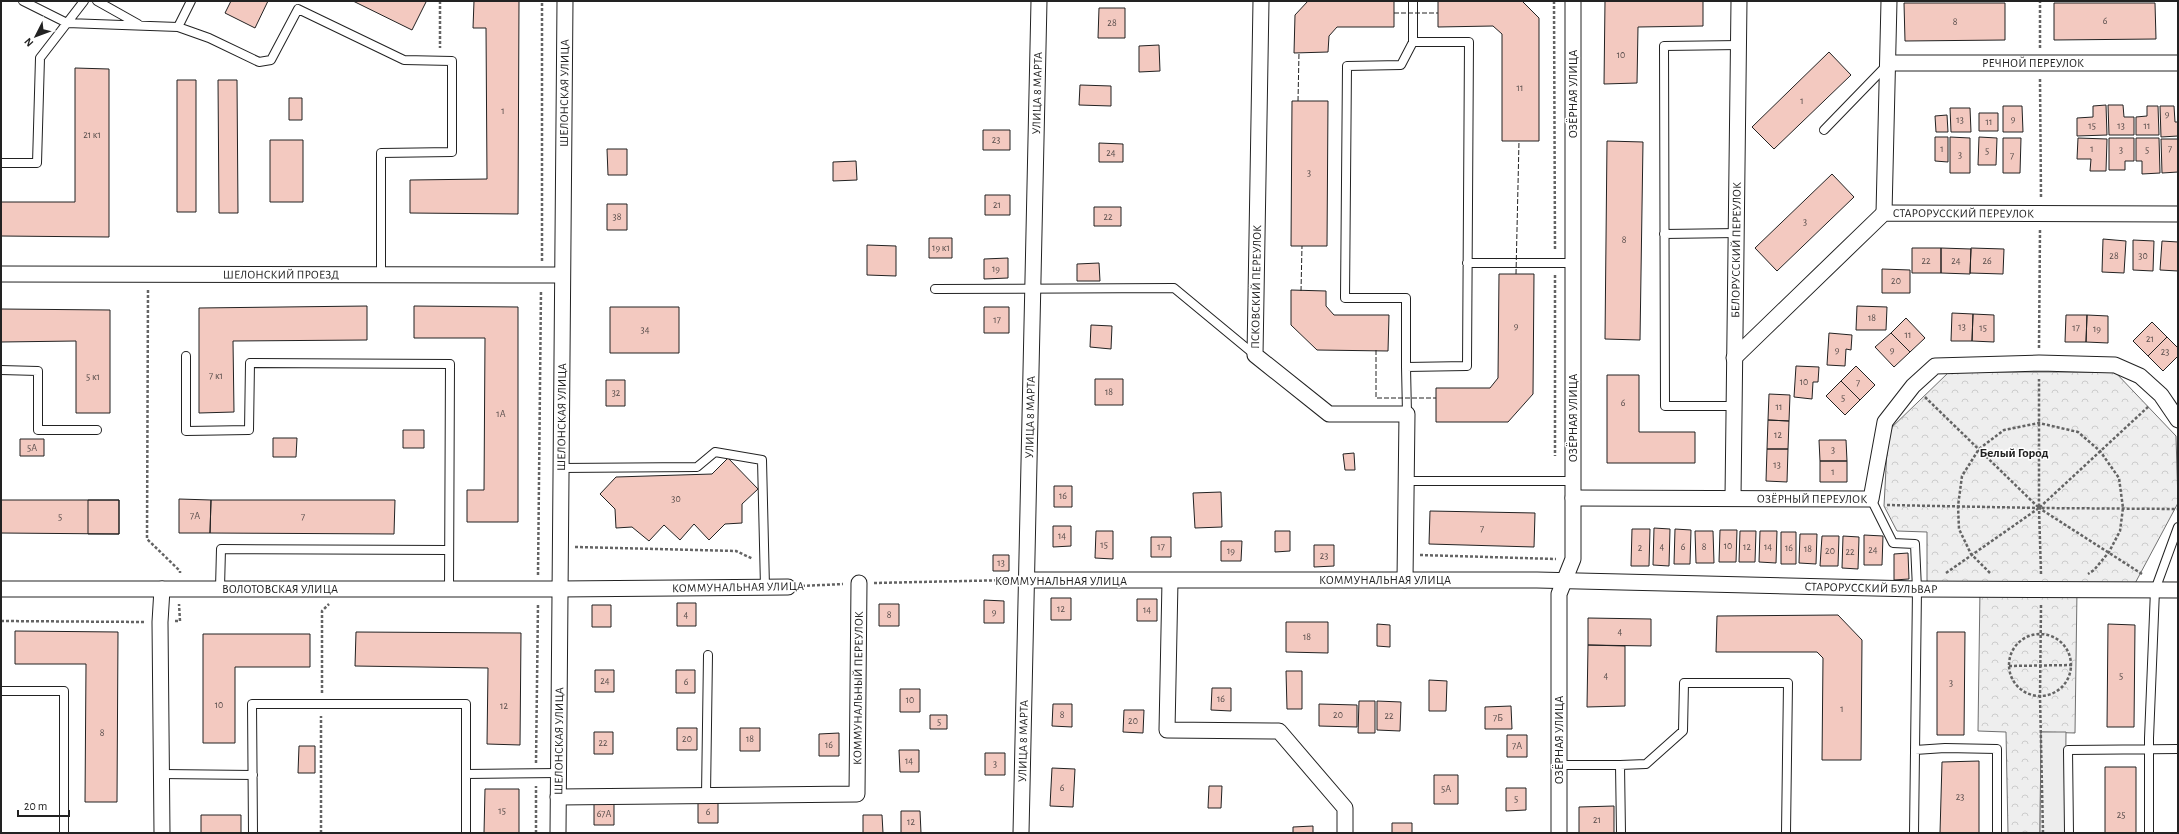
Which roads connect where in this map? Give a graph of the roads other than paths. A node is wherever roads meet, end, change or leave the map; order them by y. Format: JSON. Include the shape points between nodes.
{"nodes":[{"id":1,"x":23,"y":1,"type":"edge"},
{"id":2,"x":84,"y":1,"type":"edge"},
{"id":3,"x":97,"y":1,"type":"edge"},
{"id":4,"x":191,"y":1,"type":"edge"},
{"id":5,"x":565,"y":1,"type":"edge"},
{"id":6,"x":1039,"y":1,"type":"edge"},
{"id":7,"x":1261,"y":1,"type":"edge"},
{"id":8,"x":1413,"y":1,"type":"edge"},
{"id":9,"x":1573,"y":1,"type":"edge"},
{"id":10,"x":1739,"y":1,"type":"edge"},
{"id":11,"x":1889,"y":1,"type":"edge"},
{"id":12,"x":67,"y":23,"type":"junction"},
{"id":13,"x":141,"y":25,"type":"junction"},
{"id":14,"x":178,"y":27,"type":"junction"},
{"id":15,"x":1412,"y":42,"type":"junction"},
{"id":16,"x":1739,"y":45,"type":"junction"},
{"id":17,"x":1889,"y":63,"type":"junction"},
{"id":18,"x":2178,"y":63,"type":"edge"},
{"id":19,"x":1824,"y":130,"type":"dead end"},
{"id":20,"x":1,"y":163,"type":"edge"},
{"id":21,"x":1884,"y":213,"type":"junction"},
{"id":22,"x":2178,"y":214,"type":"edge"},
{"id":23,"x":1737,"y":233,"type":"junction"},
{"id":24,"x":1664,"y":234,"type":"junction"},
{"id":25,"x":1468,"y":263,"type":"junction"},
{"id":26,"x":1573,"y":263,"type":"junction"},
{"id":27,"x":1,"y":274,"type":"edge"},
{"id":28,"x":562,"y":275,"type":"junction"},
{"id":29,"x":381,"y":276,"type":"junction"},
{"id":30,"x":1034,"y":289,"type":"junction"},
{"id":31,"x":935,"y":290,"type":"dead end"},
{"id":32,"x":1255,"y":355,"type":"junction"},
{"id":33,"x":186,"y":356,"type":"dead end"},
{"id":34,"x":1734,"y":358,"type":"junction"},
{"id":35,"x":1406,"y":367,"type":"junction"},
{"id":36,"x":1,"y":370,"type":"edge"},
{"id":37,"x":1734,"y":406,"type":"junction"},
{"id":38,"x":1407,"y":414,"type":"junction"},
{"id":39,"x":2178,"y":420,"type":"edge"},
{"id":40,"x":98,"y":430,"type":"dead end"},
{"id":41,"x":560,"y":468,"type":"junction"},
{"id":42,"x":1407,"y":481,"type":"junction"},
{"id":43,"x":1573,"y":481,"type":"junction"},
{"id":44,"x":1573,"y":498,"type":"junction"},
{"id":45,"x":1732,"y":498,"type":"junction"},
{"id":46,"x":1873,"y":502,"type":"junction"},
{"id":47,"x":2178,"y":527,"type":"edge"},
{"id":48,"x":449,"y":550,"type":"junction"},
{"id":49,"x":1028,"y":580,"type":"junction"},
{"id":50,"x":1405,"y":580,"type":"junction"},
{"id":51,"x":1170,"y":581,"type":"junction"},
{"id":52,"x":1564,"y":581,"type":"junction"},
{"id":53,"x":859,"y":583,"type":"road end"},
{"id":54,"x":765,"y":587,"type":"junction"},
{"id":55,"x":788,"y":587,"type":"road end"},
{"id":56,"x":2157,"y":587,"type":"junction"},
{"id":57,"x":162,"y":588,"type":"junction"},
{"id":58,"x":220,"y":588,"type":"junction"},
{"id":59,"x":1,"y":589,"type":"edge"},
{"id":60,"x":449,"y":589,"type":"junction"},
{"id":61,"x":560,"y":589,"type":"junction"},
{"id":62,"x":1921,"y":589,"type":"junction"},
{"id":63,"x":2178,"y":590,"type":"edge"},
{"id":64,"x":708,"y":654,"type":"dead end"},
{"id":65,"x":1,"y":691,"type":"edge"},
{"id":66,"x":2149,"y":749,"type":"junction"},
{"id":67,"x":2178,"y":749,"type":"edge"},
{"id":68,"x":1915,"y":750,"type":"junction"},
{"id":69,"x":1560,"y":765,"type":"junction"},
{"id":70,"x":1620,"y":765,"type":"junction"},
{"id":71,"x":558,"y":773,"type":"junction"},
{"id":72,"x":162,"y":774,"type":"junction"},
{"id":73,"x":466,"y":774,"type":"junction"},
{"id":74,"x":253,"y":775,"type":"junction"},
{"id":75,"x":706,"y":795,"type":"junction"},
{"id":76,"x":558,"y":797,"type":"junction"},
{"id":77,"x":64,"y":833,"type":"edge"},
{"id":78,"x":162,"y":833,"type":"edge"},
{"id":79,"x":253,"y":833,"type":"edge"},
{"id":80,"x":466,"y":833,"type":"edge"},
{"id":81,"x":558,"y":833,"type":"edge"},
{"id":82,"x":1021,"y":833,"type":"edge"},
{"id":83,"x":1345,"y":833,"type":"edge"},
{"id":84,"x":1559,"y":833,"type":"edge"},
{"id":85,"x":1621,"y":833,"type":"edge"},
{"id":86,"x":1786,"y":833,"type":"edge"},
{"id":87,"x":1914,"y":833,"type":"edge"},
{"id":88,"x":1997,"y":833,"type":"edge"},
{"id":89,"x":2068,"y":833,"type":"edge"},
{"id":90,"x":2149,"y":833,"type":"edge"}],
"edges":[{"from":1,"to":12,"type":"lane"},
{"from":2,"to":12,"type":"lane"},
{"from":3,"to":13,"type":"lane"},
{"from":4,"to":14,"type":"lane"},
{"from":5,"to":28,"type":"street","name":"ШЕЛОНСКАЯ УЛИЦА"},
{"from":6,"to":30,"type":"street","name":"УЛИЦА 8 МАРТА"},
{"from":7,"to":32,"type":"street","name":"ПСКОВСКИЙ ПЕРЕУЛОК"},
{"from":8,"to":15,"type":"lane"},
{"from":9,"to":26,"type":"street","name":"ОЗЁРНАЯ УЛИЦА"},
{"from":10,"to":16,"type":"street","name":"БЕЛОРУССКИЙ ПЕРЕУЛОК"},
{"from":11,"to":17,"type":"street"},
{"from":12,"to":13,"type":"lane"},
{"from":12,"to":20,"type":"lane","via":[[40,58],[37,163]]},
{"from":13,"to":14,"type":"lane"},
{"from":14,"to":29,"type":"lane","via":[[209,38],[259,62],[271,60],[298,9],[404,60],[452,62],[452,152],[381,153]]},
{"from":15,"to":25,"type":"lane","via":[[1469,42]]},
{"from":15,"to":35,"type":"lane","via":[[1401,65],[1347,66],[1345,298],[1406,298]]},
{"from":16,"to":23,"type":"street","name":"БЕЛОРУССКИЙ ПЕРЕУЛОК"},
{"from":16,"to":24,"type":"lane","via":[[1664,46]]},
{"from":17,"to":18,"type":"street","name":"РЕЧНОЙ ПЕРЕУЛОК"},
{"from":17,"to":19,"type":"lane"},
{"from":17,"to":21,"type":"street"},
{"from":21,"to":22,"type":"street","name":"СТАРОРУССКИЙ ПЕРЕУЛОК"},
{"from":21,"to":34,"type":"street","name":"СТАРОРУССКИЙ ПЕРЕУЛОК"},
{"from":23,"to":24,"type":"lane"},
{"from":23,"to":34,"type":"street","name":"БЕЛОРУССКИЙ ПЕРЕУЛОК"},
{"from":24,"to":37,"type":"lane","via":[[1665,406]]},
{"from":25,"to":26,"type":"lane"},
{"from":25,"to":35,"type":"lane","via":[[1466,366]]},
{"from":26,"to":43,"type":"street","name":"ОЗЁРНАЯ УЛИЦА"},
{"from":27,"to":29,"type":"street","name":"ШЕЛОНСКИЙ ПРОЕЗД"},
{"from":28,"to":29,"type":"street","name":"ШЕЛОНСКИЙ ПРОЕЗД"},
{"from":28,"to":41,"type":"street","name":"ШЕЛОНСКАЯ УЛИЦА"},
{"from":30,"to":31,"type":"lane"},
{"from":30,"to":32,"type":"lane","via":[[1174,288]]},
{"from":30,"to":49,"type":"street","name":"УЛИЦА 8 МАРТА"},
{"from":32,"to":38,"type":"street","name":"ПСКОВСКИЙ ПЕРЕУЛОК","via":[[1329,414]]},
{"from":33,"to":48,"type":"lane","via":[[186,431],[249,430],[250,363],[450,364]]},
{"from":34,"to":37,"type":"street","name":"БЕЛОРУССКИЙ ПЕРЕУЛОК"},
{"from":35,"to":38,"type":"lane"},
{"from":36,"to":40,"type":"lane","via":[[38,370],[38,430]]},
{"from":37,"to":45,"type":"street","name":"БЕЛОРУССКИЙ ПЕРЕУЛОК"},
{"from":38,"to":42,"type":"street"},
{"from":39,"to":46,"type":"street","name":"ОЗЁРНЫЙ ПЕРЕУЛОК","via":[[2161,394],[2140,376],[2115,365],[2039,363],[1935,366],[1913,386],[1885,422]]},
{"from":41,"to":54,"type":"lane","via":[[697,467],[714,452],[762,460]]},
{"from":41,"to":61,"type":"street","name":"ШЕЛОНСКАЯ УЛИЦА"},
{"from":42,"to":43,"type":"lane"},
{"from":42,"to":50,"type":"street"},
{"from":43,"to":44,"type":"street","name":"ОЗЁРНАЯ УЛИЦА"},
{"from":44,"to":45,"type":"street","name":"ОЗЁРНЫЙ ПЕРЕУЛОК"},
{"from":44,"to":52,"type":"street","name":"ОЗЁРНАЯ УЛИЦА","via":[[1573,559]]},
{"from":45,"to":46,"type":"street","name":"ОЗЁРНЫЙ ПЕРЕУЛОК"},
{"from":46,"to":62,"type":"lane","via":[[1893,543],[1915,544]]},
{"from":47,"to":56,"type":"lane"},
{"from":48,"to":58,"type":"lane","via":[[221,549]]},
{"from":48,"to":60,"type":"lane"},
{"from":49,"to":51,"type":"street","name":"КОММУНАЛЬНАЯ УЛИЦА"},
{"from":49,"to":82,"type":"street","name":"УЛИЦА 8 МАРТА"},
{"from":50,"to":51,"type":"street","name":"КОММУНАЛЬНАЯ УЛИЦА"},
{"from":50,"to":52,"type":"street","name":"КОММУНАЛЬНАЯ УЛИЦА"},
{"from":51,"to":83,"type":"street","via":[[1167,730],[1279,731],[1345,808]]},
{"from":52,"to":62,"type":"street","name":"СТАРОРУССКИЙ БУЛЬВАР"},
{"from":52,"to":69,"type":"street","name":"ОЗЁРНАЯ УЛИЦА","via":[[1559,594]]},
{"from":53,"to":75,"type":"street","name":"КОММУНАЛЬНЫЙ ПЕРЕУЛОК","via":[[857,794]]},
{"from":54,"to":55,"type":"street","name":"КОММУНАЛЬНАЯ УЛИЦА"},
{"from":54,"to":61,"type":"street","name":"КОММУНАЛЬНАЯ УЛИЦА"},
{"from":56,"to":62,"type":"street","name":"СТАРОРУССКИЙ БУЛЬВАР","via":[[2041,590]]},
{"from":56,"to":63,"type":"street","name":"СТАРОРУССКИЙ БУЛЬВАР"},
{"from":56,"to":66,"type":"lane"},
{"from":57,"to":58,"type":"street","name":"ВОЛОТОВСКАЯ УЛИЦА"},
{"from":57,"to":59,"type":"street","name":"ВОЛОТОВСКАЯ УЛИЦА"},
{"from":57,"to":72,"type":"street"},
{"from":58,"to":60,"type":"street","name":"ВОЛОТОВСКАЯ УЛИЦА"},
{"from":60,"to":61,"type":"street","name":"ВОЛОТОВСКАЯ УЛИЦА"},
{"from":61,"to":71,"type":"street","name":"ШЕЛОНСКАЯ УЛИЦА"},
{"from":62,"to":68,"type":"lane"},
{"from":64,"to":75,"type":"lane"},
{"from":65,"to":77,"type":"lane","via":[[64,691]]},
{"from":66,"to":67,"type":"lane"},
{"from":66,"to":89,"type":"lane","via":[[2068,750]]},
{"from":66,"to":90,"type":"lane"},
{"from":68,"to":87,"type":"lane"},
{"from":68,"to":88,"type":"lane","via":[[1997,748]]},
{"from":69,"to":70,"type":"lane"},
{"from":69,"to":84,"type":"street","name":"ОЗЁРНАЯ УЛИЦА"},
{"from":70,"to":85,"type":"lane"},
{"from":70,"to":86,"type":"lane","via":[[1646,764],[1683,732],[1684,683],[1788,683]]},
{"from":71,"to":73,"type":"lane"},
{"from":71,"to":76,"type":"street","name":"ШЕЛОНСКАЯ УЛИЦА"},
{"from":72,"to":74,"type":"lane"},
{"from":72,"to":78,"type":"street"},
{"from":73,"to":74,"type":"lane","via":[[466,704],[252,704]]},
{"from":73,"to":80,"type":"lane"},
{"from":74,"to":79,"type":"lane"},
{"from":75,"to":76,"type":"street"},
{"from":76,"to":81,"type":"street","name":"ШЕЛОНСКАЯ УЛИЦА"}]}
